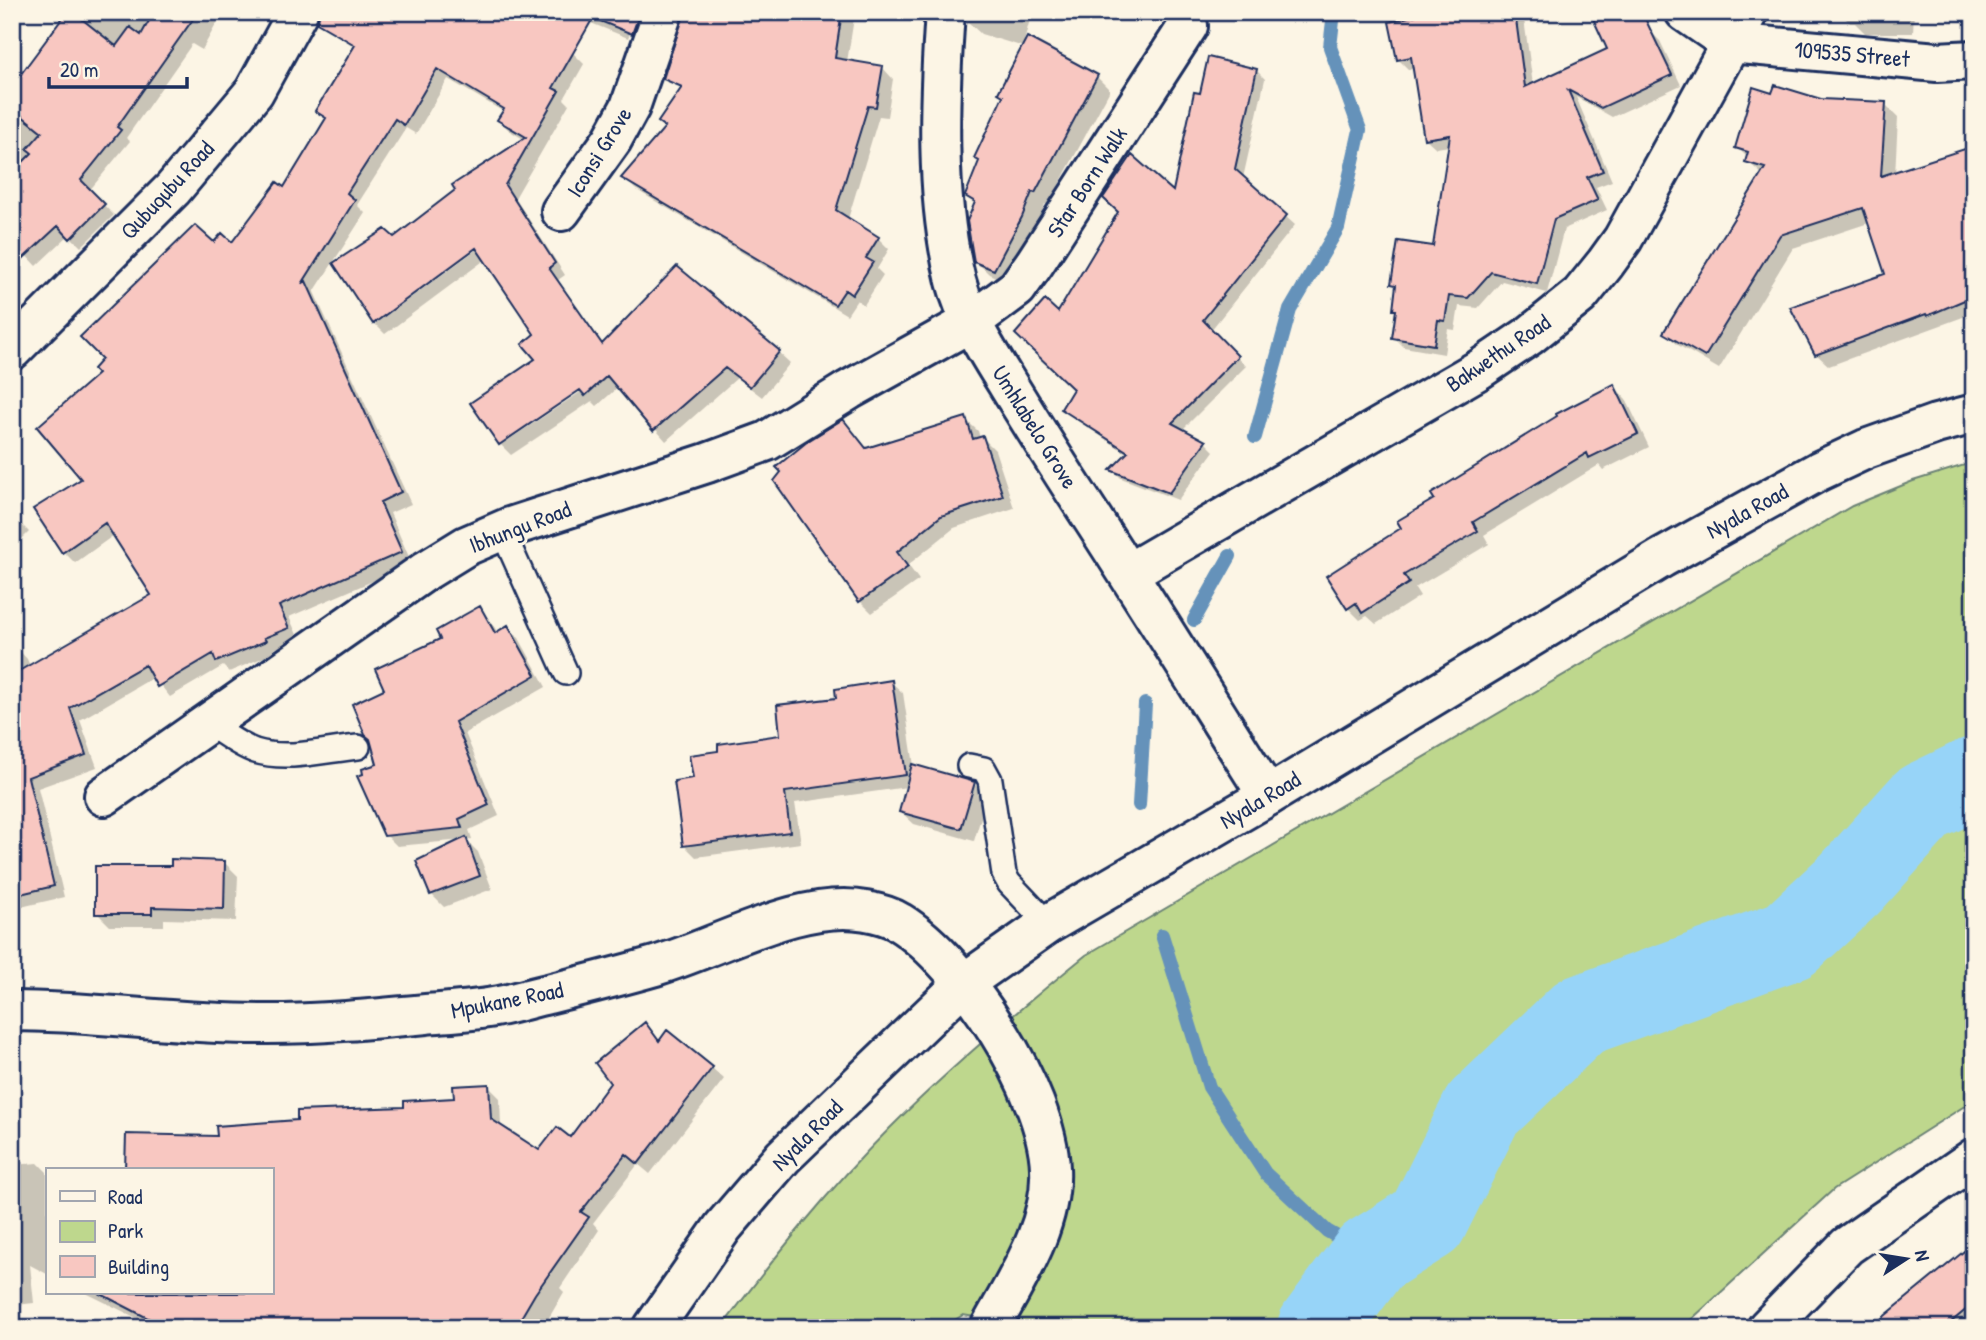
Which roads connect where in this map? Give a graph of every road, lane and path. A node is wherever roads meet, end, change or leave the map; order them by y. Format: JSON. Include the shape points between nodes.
{"nodes":[{"id":1,"x":298,"y":12,"type":"edge"},
{"id":2,"x":663,"y":12,"type":"edge"},
{"id":3,"x":945,"y":12,"type":"edge"},
{"id":4,"x":1685,"y":12,"type":"edge"},
{"id":5,"x":1188,"y":26,"type":"dead end"},
{"id":6,"x":1739,"y":28,"type":"edge"},
{"id":7,"x":1974,"y":60,"type":"edge"},
{"id":8,"x":561,"y":211,"type":"dead end"},
{"id":9,"x":971,"y":322,"type":"junction"},
{"id":10,"x":12,"y":350,"type":"edge"},
{"id":11,"x":1974,"y":414,"type":"edge"},
{"id":12,"x":502,"y":530,"type":"junction"},
{"id":13,"x":1128,"y":573,"type":"junction"},
{"id":14,"x":566,"y":673,"type":"dead end"},
{"id":15,"x":208,"y":723,"type":"junction"},
{"id":16,"x":358,"y":747,"type":"dead end"},
{"id":17,"x":969,"y":766,"type":"dead end"},
{"id":18,"x":104,"y":796,"type":"dead end"},
{"id":19,"x":1268,"y":796,"type":"junction"},
{"id":20,"x":1048,"y":924,"type":"junction"},
{"id":21,"x":964,"y":982,"type":"junction"},
{"id":22,"x":12,"y":1011,"type":"edge"},
{"id":23,"x":1974,"y":1158,"type":"edge"},
{"id":24,"x":653,"y":1328,"type":"edge"},
{"id":25,"x":989,"y":1328,"type":"edge"},
{"id":26,"x":1767,"y":1328,"type":"edge"}],
"edges":[{"from":1,"to":10,"type":"street","name":"Qubuqubu Road","via":[[254,92],[173,189]]},
{"from":2,"to":8,"type":"street","name":"Iconsi Grove","via":[[630,107]]},
{"from":3,"to":9,"type":"street","name":"Umhlabelo Grove","via":[[943,200],[957,282]]},
{"from":4,"to":6,"type":"street"},
{"from":5,"to":9,"type":"street","name":"Star Born Walk","via":[[1017,288]]},
{"from":6,"to":7,"type":"street","name":"109535 Street","via":[[1937,62]]},
{"from":6,"to":13,"type":"street","name":"Bakwethu Road","via":[[1623,239],[1580,295],[1480,369]]},
{"from":9,"to":12,"type":"street","name":"Ibhungu Road","via":[[767,440]]},
{"from":9,"to":13,"type":"street","name":"Umhlabelo Grove"},
{"from":11,"to":19,"type":"street","name":"Nyala Road","via":[[1866,449],[1819,471],[1662,558]]},
{"from":12,"to":14,"type":"lane"},
{"from":12,"to":15,"type":"street","name":"Ibhungu Road","via":[[427,570]]},
{"from":13,"to":19,"type":"street","name":"Umhlabelo Grove"},
{"from":15,"to":16,"type":"lane","via":[[238,743],[268,754]]},
{"from":15,"to":18,"type":"street","name":"Ibhungu Road"},
{"from":17,"to":20,"type":"lane","via":[[984,769],[990,780],[1004,874]]},
{"from":19,"to":20,"type":"street","name":"Nyala Road"},
{"from":20,"to":21,"type":"street","name":"Nyala Road"},
{"from":21,"to":22,"type":"street","name":"Mpukane Road","via":[[927,943],[896,920],[840,907],[807,913],[660,965],[495,1007],[267,1024]]},
{"from":21,"to":24,"type":"street","name":"Nyala Road","via":[[783,1157],[723,1227]]},
{"from":21,"to":25,"type":"street","name":"Mpukane Road","via":[[1015,1060],[1036,1103],[1050,1168],[1047,1206],[1028,1258]]},
{"from":23,"to":26,"type":"street","via":[[1847,1246]]}]}
